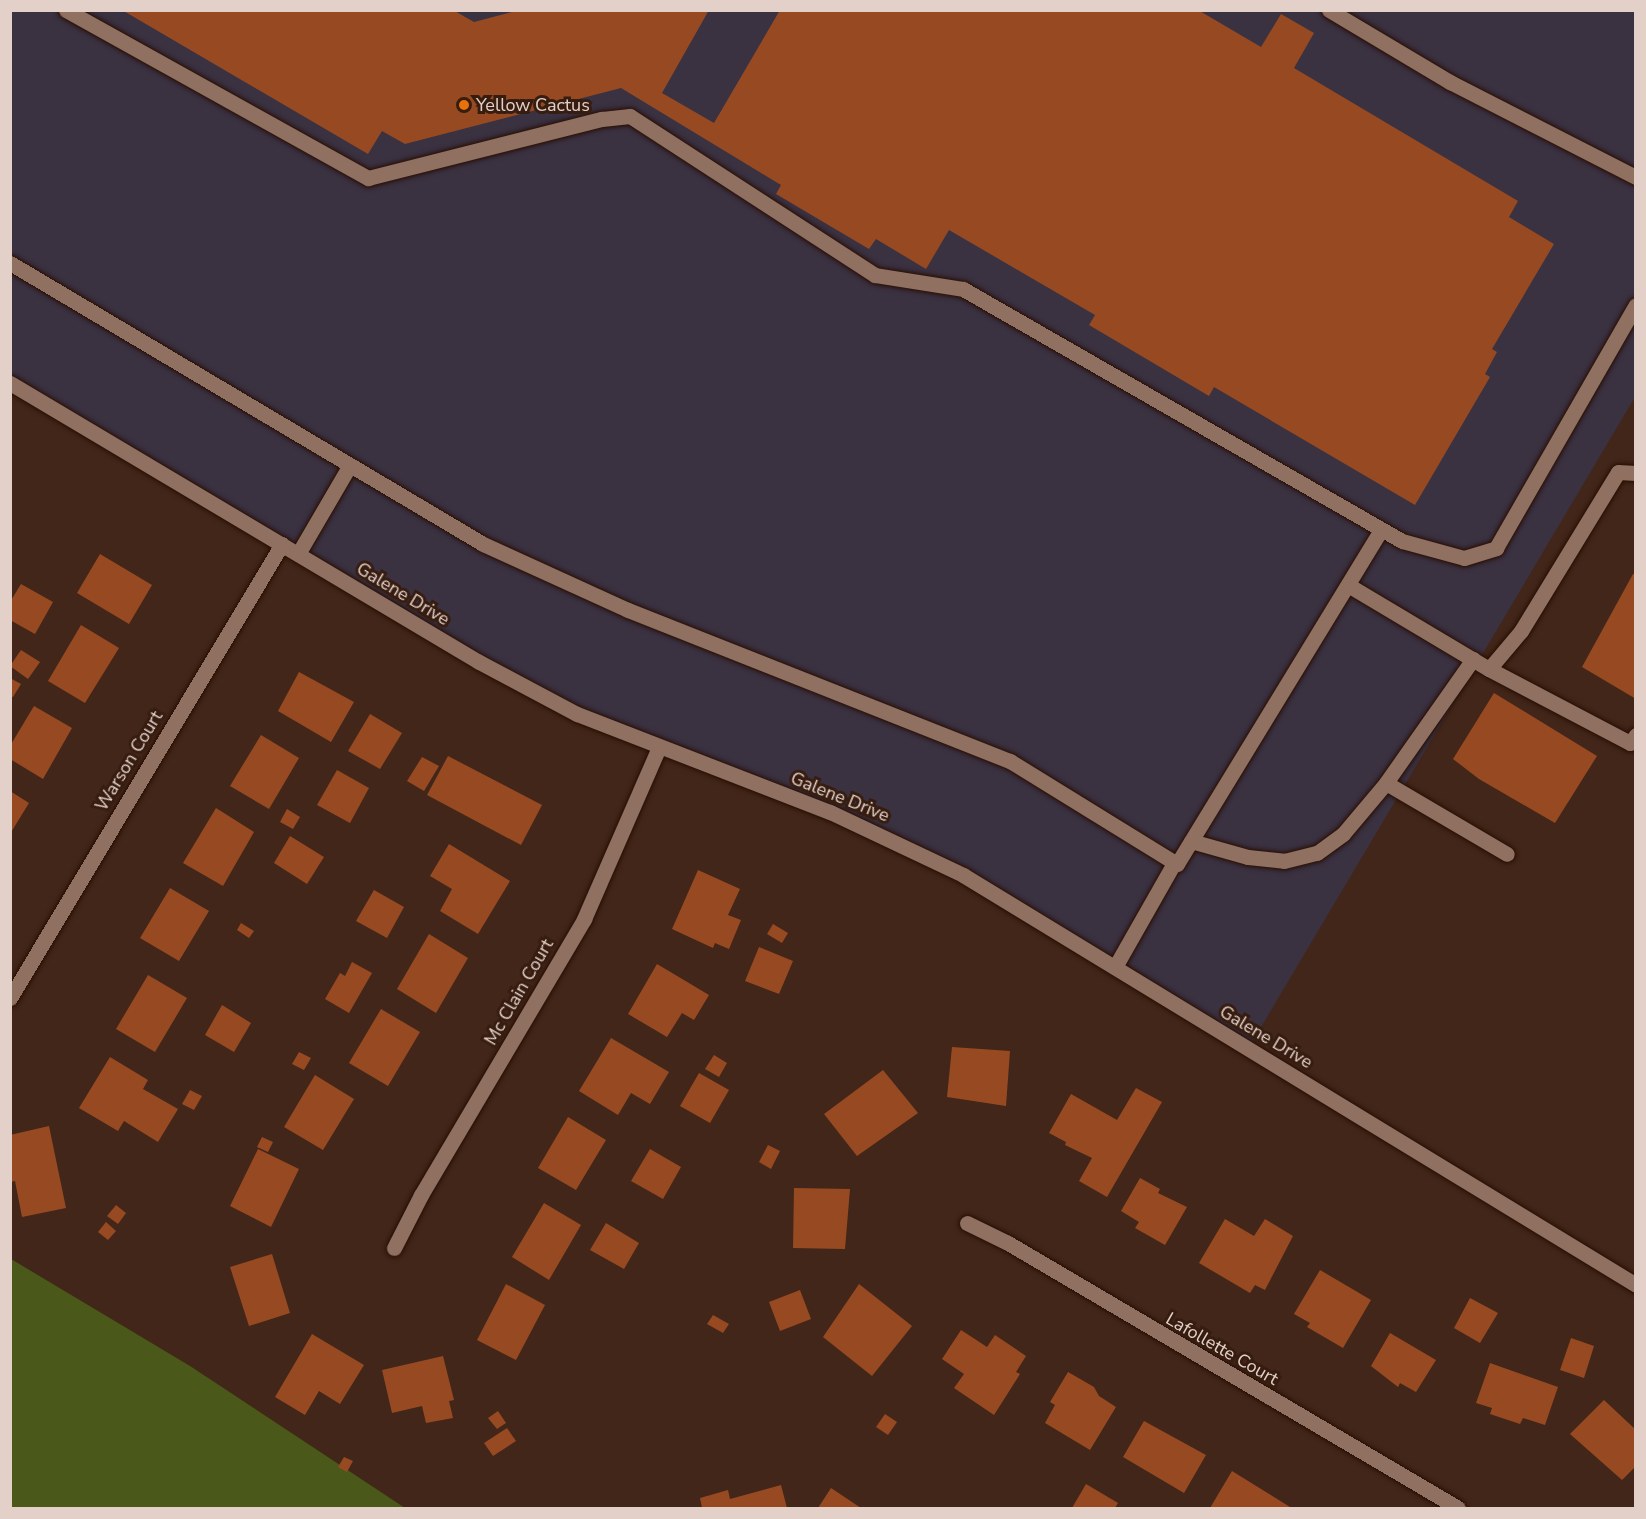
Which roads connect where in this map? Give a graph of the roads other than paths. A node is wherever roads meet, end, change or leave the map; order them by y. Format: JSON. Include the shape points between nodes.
{"nodes":[{"id":1,"x":66,"y":10,"type":"edge"},
{"id":2,"x":1329,"y":10,"type":"edge"},
{"id":3,"x":1635,"y":177,"type":"edge"},
{"id":4,"x":10,"y":263,"type":"edge"},
{"id":5,"x":1635,"y":305,"type":"edge"},
{"id":6,"x":10,"y":383,"type":"edge"},
{"id":7,"x":350,"y":465,"type":"junction"},
{"id":8,"x":1635,"y":472,"type":"edge"},
{"id":9,"x":1381,"y":530,"type":"junction"},
{"id":10,"x":282,"y":544,"type":"junction"},
{"id":11,"x":298,"y":554,"type":"junction"},
{"id":12,"x":1347,"y":585,"type":"junction"},
{"id":13,"x":1473,"y":659,"type":"junction"},
{"id":14,"x":1489,"y":669,"type":"junction"},
{"id":15,"x":1635,"y":735,"type":"edge"},
{"id":16,"x":659,"y":747,"type":"junction"},
{"id":17,"x":1386,"y":783,"type":"junction"},
{"id":18,"x":1191,"y":841,"type":"junction"},
{"id":19,"x":1507,"y":854,"type":"dead end"},
{"id":20,"x":1174,"y":863,"type":"junction"},
{"id":21,"x":1115,"y":967,"type":"junction"},
{"id":22,"x":10,"y":998,"type":"edge"},
{"id":23,"x":967,"y":1223,"type":"dead end"},
{"id":24,"x":394,"y":1248,"type":"dead end"},
{"id":25,"x":1635,"y":1285,"type":"edge"},
{"id":26,"x":1458,"y":1509,"type":"edge"}],
"edges":[{"from":1,"to":9,"type":"street","via":[[368,178],[602,119],[630,116],[875,275],[963,289]]},
{"from":2,"to":3,"type":"street","via":[[1450,82]]},
{"from":4,"to":7,"type":"street"},
{"from":5,"to":9,"type":"street","via":[[1496,548],[1464,558],[1402,541]]},
{"from":6,"to":10,"type":"street","name":"Galene Drive"},
{"from":7,"to":11,"type":"street"},
{"from":7,"to":20,"type":"street","via":[[483,544],[628,610],[1010,761]]},
{"from":8,"to":14,"type":"street","via":[[1618,472],[1521,631]]},
{"from":9,"to":12,"type":"street"},
{"from":10,"to":11,"type":"street","name":"Galene Drive"},
{"from":10,"to":22,"type":"street","name":"Warson Court"},
{"from":11,"to":16,"type":"street","name":"Galene Drive","via":[[548,699]]},
{"from":12,"to":13,"type":"street"},
{"from":12,"to":18,"type":"street"},
{"from":13,"to":14,"type":"street"},
{"from":13,"to":17,"type":"street"},
{"from":14,"to":15,"type":"street","via":[[1630,742]]},
{"from":16,"to":21,"type":"street","name":"Galene Drive","via":[[884,835],[963,874]]},
{"from":16,"to":24,"type":"street","name":"Mc Clain Court","via":[[584,919],[420,1195]]},
{"from":17,"to":18,"type":"street","via":[[1343,834],[1317,853],[1284,861],[1248,857]]},
{"from":17,"to":19,"type":"street"},
{"from":18,"to":20,"type":"street"},
{"from":20,"to":21,"type":"street"},
{"from":21,"to":25,"type":"street","name":"Galene Drive"},
{"from":23,"to":26,"type":"street","name":"Lafollette Court","via":[[1008,1243]]}]}
